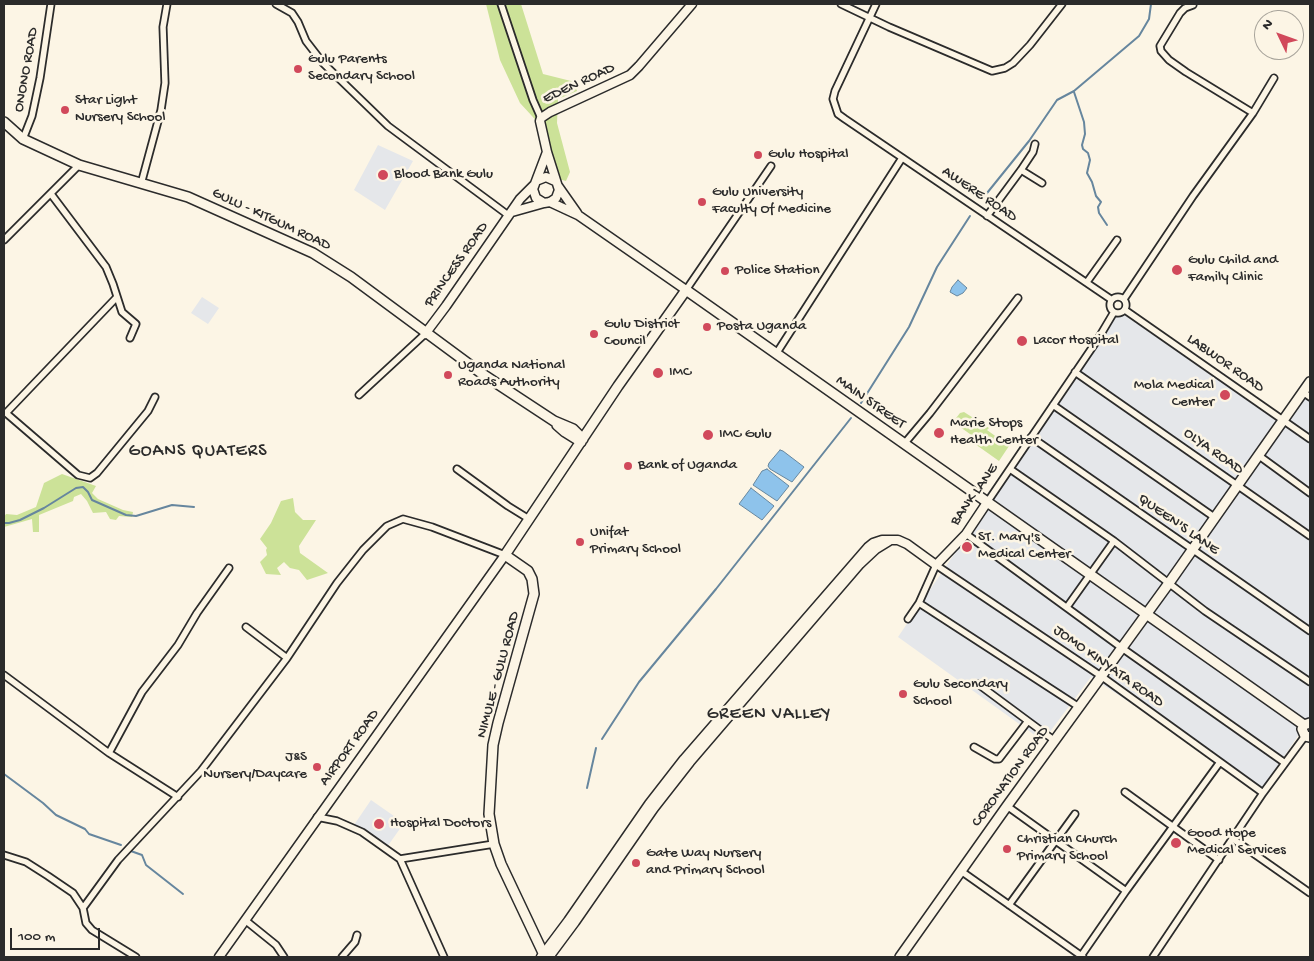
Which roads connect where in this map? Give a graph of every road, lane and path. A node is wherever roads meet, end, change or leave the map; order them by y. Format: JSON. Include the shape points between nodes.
{"nodes":[{"id":1,"x":51,"y":4,"type":"edge"},
{"id":2,"x":167,"y":4,"type":"edge"},
{"id":3,"x":276,"y":4,"type":"edge"},
{"id":4,"x":502,"y":4,"type":"edge"},
{"id":5,"x":692,"y":4,"type":"edge"},
{"id":6,"x":841,"y":4,"type":"edge"},
{"id":7,"x":876,"y":4,"type":"edge"},
{"id":8,"x":1062,"y":4,"type":"edge"},
{"id":9,"x":1193,"y":5,"type":"edge"},
{"id":10,"x":870,"y":17,"type":"junction"},
{"id":11,"x":1274,"y":78,"type":"dead end"},
{"id":12,"x":1253,"y":114,"type":"junction"},
{"id":13,"x":541,"y":118,"type":"junction"},
{"id":14,"x":4,"y":122,"type":"edge"},
{"id":15,"x":23,"y":139,"type":"junction"},
{"id":16,"x":1035,"y":144,"type":"dead end"},
{"id":17,"x":547,"y":152,"type":"junction"},
{"id":18,"x":902,"y":158,"type":"junction"},
{"id":19,"x":79,"y":165,"type":"junction"},
{"id":20,"x":771,"y":166,"type":"dead end"},
{"id":21,"x":1021,"y":170,"type":"junction"},
{"id":22,"x":535,"y":183,"type":"junction"},
{"id":23,"x":557,"y":183,"type":"junction"},
{"id":24,"x":1042,"y":183,"type":"dead end"},
{"id":25,"x":141,"y":184,"type":"junction"},
{"id":26,"x":51,"y":194,"type":"junction"},
{"id":27,"x":547,"y":202,"type":"junction"},
{"id":28,"x":510,"y":214,"type":"junction"},
{"id":29,"x":578,"y":215,"type":"junction"},
{"id":30,"x":987,"y":216,"type":"junction"},
{"id":31,"x":4,"y":240,"type":"edge"},
{"id":32,"x":1117,"y":240,"type":"dead end"},
{"id":33,"x":1087,"y":282,"type":"junction"},
{"id":34,"x":686,"y":290,"type":"junction"},
{"id":35,"x":117,"y":297,"type":"junction"},
{"id":36,"x":1018,"y":298,"type":"dead end"},
{"id":37,"x":1112,"y":300,"type":"junction"},
{"id":38,"x":1124,"y":300,"type":"junction"},
{"id":39,"x":1125,"y":310,"type":"junction"},
{"id":40,"x":1114,"y":312,"type":"junction"},
{"id":41,"x":425,"y":334,"type":"junction"},
{"id":42,"x":130,"y":338,"type":"dead end"},
{"id":43,"x":776,"y":354,"type":"junction"},
{"id":44,"x":1075,"y":372,"type":"junction"},
{"id":45,"x":1310,"y":382,"type":"edge"},
{"id":46,"x":360,"y":394,"type":"dead end"},
{"id":47,"x":1307,"y":394,"type":"edge"},
{"id":48,"x":154,"y":397,"type":"dead end"},
{"id":49,"x":1053,"y":405,"type":"junction"},
{"id":50,"x":1284,"y":420,"type":"junction"},
{"id":51,"x":591,"y":428,"type":"junction"},
{"id":52,"x":569,"y":431,"type":"junction"},
{"id":53,"x":1031,"y":437,"type":"junction"},
{"id":54,"x":1310,"y":439,"type":"edge"},
{"id":55,"x":582,"y":440,"type":"junction"},
{"id":56,"x":904,"y":444,"type":"junction"},
{"id":57,"x":573,"y":454,"type":"junction"},
{"id":58,"x":1258,"y":455,"type":"junction"},
{"id":59,"x":457,"y":469,"type":"dead end"},
{"id":60,"x":1010,"y":469,"type":"junction"},
{"id":61,"x":1237,"y":484,"type":"junction"},
{"id":62,"x":1310,"y":493,"type":"edge"},
{"id":63,"x":988,"y":501,"type":"junction"},
{"id":64,"x":1214,"y":517,"type":"junction"},
{"id":65,"x":529,"y":518,"type":"junction"},
{"id":66,"x":966,"y":534,"type":"junction"},
{"id":67,"x":1310,"y":536,"type":"edge"},
{"id":68,"x":1114,"y":541,"type":"junction"},
{"id":69,"x":1191,"y":550,"type":"junction"},
{"id":70,"x":505,"y":555,"type":"junction"},
{"id":71,"x":936,"y":565,"type":"junction"},
{"id":72,"x":229,"y":568,"type":"dead end"},
{"id":73,"x":1091,"y":574,"type":"junction"},
{"id":74,"x":1169,"y":583,"type":"junction"},
{"id":75,"x":919,"y":603,"type":"junction"},
{"id":76,"x":1067,"y":607,"type":"junction"},
{"id":77,"x":1146,"y":613,"type":"junction"},
{"id":78,"x":908,"y":619,"type":"dead end"},
{"id":79,"x":246,"y":627,"type":"dead end"},
{"id":80,"x":1310,"y":631,"type":"edge"},
{"id":81,"x":1122,"y":648,"type":"junction"},
{"id":82,"x":287,"y":658,"type":"junction"},
{"id":83,"x":4,"y":675,"type":"edge"},
{"id":84,"x":1101,"y":676,"type":"junction"},
{"id":85,"x":1310,"y":682,"type":"edge"},
{"id":86,"x":978,"y":684,"type":"dead end"},
{"id":87,"x":1079,"y":707,"type":"junction"},
{"id":88,"x":1028,"y":721,"type":"junction"},
{"id":89,"x":1308,"y":723,"type":"edge"},
{"id":90,"x":1308,"y":736,"type":"edge"},
{"id":91,"x":1054,"y":740,"type":"junction"},
{"id":92,"x":974,"y":747,"type":"dead end"},
{"id":93,"x":109,"y":753,"type":"junction"},
{"id":94,"x":1220,"y":762,"type":"junction"},
{"id":95,"x":1285,"y":763,"type":"junction"},
{"id":96,"x":1125,"y":792,"type":"dead end"},
{"id":97,"x":1263,"y":793,"type":"junction"},
{"id":98,"x":178,"y":797,"type":"junction"},
{"id":99,"x":1007,"y":806,"type":"junction"},
{"id":100,"x":1075,"y":814,"type":"dead end"},
{"id":101,"x":318,"y":817,"type":"junction"},
{"id":102,"x":1172,"y":828,"type":"junction"},
{"id":103,"x":1233,"y":839,"type":"junction"},
{"id":104,"x":1055,"y":841,"type":"junction"},
{"id":105,"x":494,"y":844,"type":"junction"},
{"id":106,"x":4,"y":855,"type":"edge"},
{"id":107,"x":400,"y":859,"type":"junction"},
{"id":108,"x":1219,"y":860,"type":"junction"},
{"id":109,"x":961,"y":871,"type":"junction"},
{"id":110,"x":1126,"y":891,"type":"junction"},
{"id":111,"x":1310,"y":893,"type":"edge"},
{"id":112,"x":1009,"y":906,"type":"junction"},
{"id":113,"x":84,"y":908,"type":"junction"},
{"id":114,"x":245,"y":920,"type":"junction"},
{"id":115,"x":357,"y":935,"type":"dead end"},
{"id":116,"x":544,"y":956,"type":"edge"},
{"id":117,"x":136,"y":957,"type":"edge"},
{"id":118,"x":218,"y":957,"type":"edge"},
{"id":119,"x":284,"y":957,"type":"edge"},
{"id":120,"x":342,"y":957,"type":"edge"},
{"id":121,"x":444,"y":957,"type":"edge"},
{"id":122,"x":900,"y":957,"type":"edge"},
{"id":123,"x":1082,"y":957,"type":"edge"},
{"id":124,"x":1153,"y":957,"type":"edge"}],
"edges":[{"from":1,"to":15,"type":"street","name":"ONONO ROAD","via":[[40,78]]},
{"from":2,"to":25,"type":"street","via":[[163,27],[165,83]]},
{"from":3,"to":28,"type":"street","via":[[292,13],[306,41],[323,63],[388,126]]},
{"from":4,"to":13,"type":"street"},
{"from":5,"to":13,"type":"street","name":"EDEN ROAD","via":[[630,75]]},
{"from":6,"to":10,"type":"street"},
{"from":7,"to":10,"type":"street"},
{"from":8,"to":10,"type":"street","via":[[1012,63],[992,71]]},
{"from":9,"to":12,"type":"street","via":[[1180,13],[1160,51],[1186,72]]},
{"from":10,"to":18,"type":"street","name":"AWERE ROAD","via":[[833,99],[838,114],[845,120]]},
{"from":11,"to":12,"type":"street"},
{"from":12,"to":38,"type":"street","via":[[1193,196]]},
{"from":13,"to":17,"type":"street","name":"EDEN ROAD"},
{"from":14,"to":15,"type":"main road","name":"GULU - KITGUM ROAD"},
{"from":15,"to":19,"type":"main road","name":"GULU - KITGUM ROAD"},
{"from":16,"to":21,"type":"street"},
{"from":17,"to":22,"type":"street"},
{"from":17,"to":23,"type":"street","name":"EDEN ROAD"},
{"from":18,"to":30,"type":"street","name":"AWERE ROAD"},
{"from":18,"to":43,"type":"street"},
{"from":19,"to":25,"type":"main road","name":"GULU - KITGUM ROAD"},
{"from":19,"to":26,"type":"street"},
{"from":20,"to":34,"type":"street"},
{"from":21,"to":24,"type":"street"},
{"from":21,"to":30,"type":"street"},
{"from":22,"to":23,"type":"street","via":[[546,177]]},
{"from":22,"to":27,"type":"street","via":[[534,194],[540,201]]},
{"from":22,"to":28,"type":"street","name":"PRINCESS ROAD"},
{"from":23,"to":27,"type":"street","via":[[556,198]]},
{"from":23,"to":29,"type":"street","name":"EDEN ROAD"},
{"from":25,"to":41,"type":"main road","name":"GULU - KITGUM ROAD","via":[[188,197],[313,253],[351,277]]},
{"from":26,"to":31,"type":"street"},
{"from":26,"to":35,"type":"street","via":[[106,267]]},
{"from":27,"to":28,"type":"street"},
{"from":27,"to":29,"type":"street"},
{"from":28,"to":41,"type":"street","name":"PRINCESS ROAD"},
{"from":29,"to":34,"type":"street","name":"MAIN STREET"},
{"from":30,"to":33,"type":"street","name":"AWERE ROAD"},
{"from":32,"to":33,"type":"street"},
{"from":33,"to":37,"type":"street","name":"AWERE ROAD"},
{"from":34,"to":43,"type":"main road","name":"MAIN STREET"},
{"from":34,"to":51,"type":"main road"},
{"from":35,"to":42,"type":"street","via":[[122,312],[136,324]]},
{"from":35,"to":48,"type":"street","via":[[6,414],[78,475],[90,478],[97,474],[148,411]]},
{"from":36,"to":56,"type":"street"},
{"from":37,"to":38,"type":"street","via":[[1117,297]]},
{"from":37,"to":40,"type":"street"},
{"from":38,"to":39,"type":"street"},
{"from":39,"to":40,"type":"street"},
{"from":39,"to":50,"type":"street","name":"LABWOR ROAD"},
{"from":40,"to":44,"type":"street","name":"BANK LANE"},
{"from":41,"to":46,"type":"street"},
{"from":41,"to":52,"type":"main road","name":"GULU - KITGUM ROAD"},
{"from":43,"to":56,"type":"main road","name":"MAIN STREET"},
{"from":44,"to":49,"type":"street","name":"BANK LANE"},
{"from":44,"to":61,"type":"street","name":"OLYA ROAD"},
{"from":45,"to":47,"type":"main road","name":"CORONATION ROAD"},
{"from":47,"to":50,"type":"main road","name":"CORONATION ROAD"},
{"from":49,"to":53,"type":"street","name":"BANK LANE"},
{"from":49,"to":64,"type":"street"},
{"from":50,"to":54,"type":"street","name":"LABWOR ROAD"},
{"from":50,"to":58,"type":"main road","name":"CORONATION ROAD"},
{"from":51,"to":52,"type":"main road"},
{"from":51,"to":55,"type":"main road"},
{"from":52,"to":55,"type":"main road","name":"GULU - KITGUM ROAD"},
{"from":52,"to":57,"type":"main road"},
{"from":53,"to":60,"type":"street","name":"BANK LANE"},
{"from":53,"to":69,"type":"street","name":"QUEEN'S LANE"},
{"from":55,"to":57,"type":"main road"},
{"from":56,"to":63,"type":"main road","name":"MAIN STREET"},
{"from":57,"to":65,"type":"main road"},
{"from":58,"to":61,"type":"main road","name":"CORONATION ROAD"},
{"from":58,"to":62,"type":"street"},
{"from":59,"to":65,"type":"street"},
{"from":60,"to":63,"type":"street","name":"BANK LANE"},
{"from":60,"to":68,"type":"street"},
{"from":61,"to":64,"type":"main road","name":"CORONATION ROAD"},
{"from":61,"to":67,"type":"street","name":"OLYA ROAD"},
{"from":63,"to":66,"type":"street","name":"BANK LANE"},
{"from":63,"to":73,"type":"main road","name":"MAIN STREET"},
{"from":64,"to":69,"type":"main road","name":"CORONATION ROAD"},
{"from":65,"to":70,"type":"main road"},
{"from":66,"to":71,"type":"street","name":"BANK LANE"},
{"from":66,"to":76,"type":"street"},
{"from":68,"to":73,"type":"street"},
{"from":68,"to":74,"type":"street"},
{"from":69,"to":74,"type":"main road","name":"CORONATION ROAD"},
{"from":69,"to":80,"type":"street","name":"QUEEN'S LANE"},
{"from":70,"to":82,"type":"street","via":[[409,519],[394,522],[363,550],[337,583]]},
{"from":70,"to":101,"type":"street","name":"AIRPORT ROAD"},
{"from":70,"to":105,"type":"main road","name":"NIMULE - GULU ROAD","via":[[528,572],[534,594],[500,712],[494,745],[489,814]]},
{"from":71,"to":75,"type":"street"},
{"from":71,"to":84,"type":"street","name":"JOMO KINYATA ROAD"},
{"from":71,"to":116,"type":"street","via":[[907,544],[893,539],[860,564],[649,804]]},
{"from":72,"to":93,"type":"street","via":[[142,692]]},
{"from":73,"to":76,"type":"street"},
{"from":73,"to":77,"type":"main road","name":"MAIN STREET"},
{"from":74,"to":77,"type":"main road","name":"CORONATION ROAD"},
{"from":74,"to":85,"type":"street"},
{"from":75,"to":78,"type":"street"},
{"from":75,"to":87,"type":"street"},
{"from":76,"to":81,"type":"street"},
{"from":77,"to":81,"type":"main road","name":"CORONATION ROAD"},
{"from":77,"to":89,"type":"main road","name":"MAIN STREET"},
{"from":79,"to":82,"type":"street"},
{"from":81,"to":84,"type":"main road","name":"CORONATION ROAD"},
{"from":81,"to":95,"type":"street"},
{"from":82,"to":98,"type":"street","via":[[202,771]]},
{"from":83,"to":93,"type":"street"},
{"from":84,"to":87,"type":"main road","name":"CORONATION ROAD"},
{"from":84,"to":94,"type":"street","name":"JOMO KINYATA ROAD"},
{"from":86,"to":88,"type":"street"},
{"from":87,"to":91,"type":"main road","name":"CORONATION ROAD"},
{"from":88,"to":91,"type":"street"},
{"from":88,"to":92,"type":"street","via":[[999,759]]},
{"from":89,"to":90,"type":"main road","via":[[1302,729]]},
{"from":90,"to":95,"type":"street"},
{"from":91,"to":99,"type":"main road","name":"CORONATION ROAD"},
{"from":93,"to":98,"type":"street"},
{"from":94,"to":97,"type":"street","name":"JOMO KINYATA ROAD"},
{"from":94,"to":102,"type":"street"},
{"from":95,"to":97,"type":"street"},
{"from":96,"to":102,"type":"street"},
{"from":97,"to":103,"type":"street"},
{"from":98,"to":113,"type":"street","via":[[118,860]]},
{"from":99,"to":104,"type":"street"},
{"from":99,"to":109,"type":"main road","name":"CORONATION ROAD"},
{"from":100,"to":104,"type":"street"},
{"from":101,"to":107,"type":"street","via":[[362,832]]},
{"from":101,"to":114,"type":"street","name":"AIRPORT ROAD"},
{"from":102,"to":108,"type":"street"},
{"from":102,"to":110,"type":"street"},
{"from":103,"to":108,"type":"street"},
{"from":103,"to":111,"type":"street"},
{"from":104,"to":110,"type":"street"},
{"from":104,"to":112,"type":"street"},
{"from":105,"to":107,"type":"street"},
{"from":105,"to":116,"type":"main road","name":"NIMULE - GULU ROAD"},
{"from":106,"to":113,"type":"street","via":[[34,867],[72,893]]},
{"from":107,"to":121,"type":"street"},
{"from":108,"to":124,"type":"street"},
{"from":109,"to":112,"type":"street"},
{"from":109,"to":122,"type":"main road","name":"CORONATION ROAD"},
{"from":110,"to":123,"type":"street"},
{"from":112,"to":123,"type":"street"},
{"from":113,"to":117,"type":"street","via":[[86,923],[92,930]]},
{"from":114,"to":118,"type":"street","name":"AIRPORT ROAD"},
{"from":114,"to":119,"type":"street","via":[[276,945]]},
{"from":115,"to":120,"type":"street"}]}
